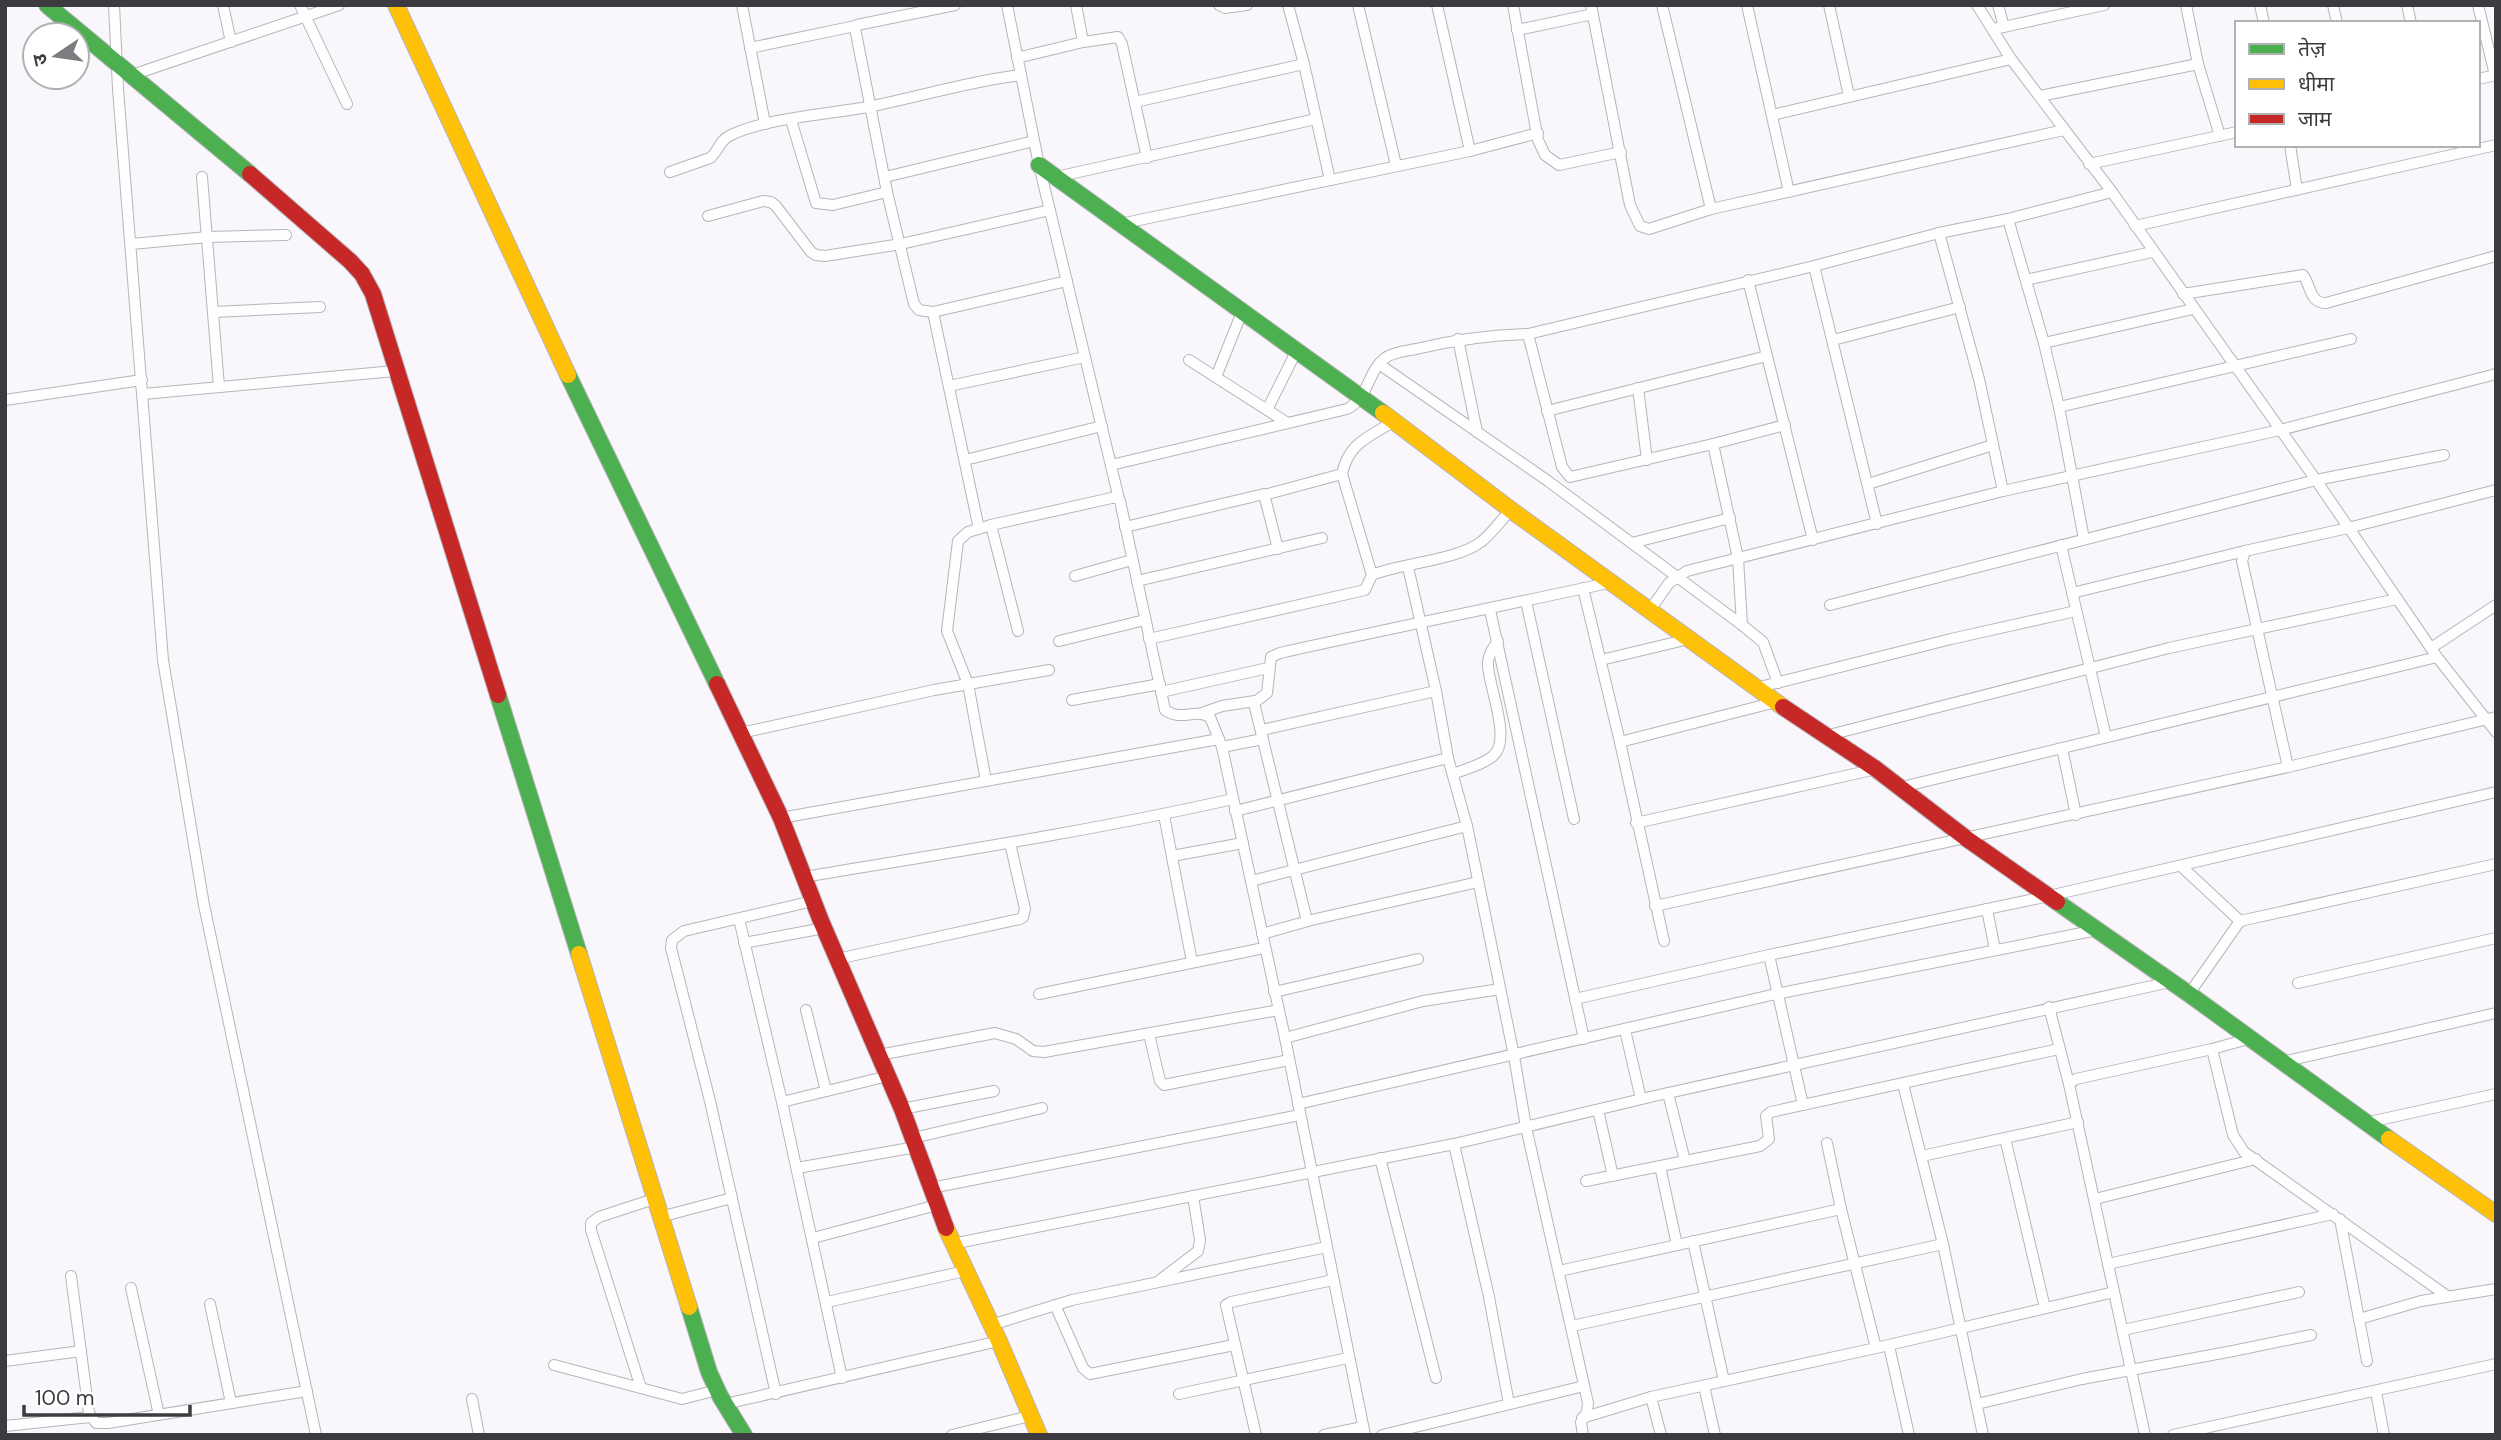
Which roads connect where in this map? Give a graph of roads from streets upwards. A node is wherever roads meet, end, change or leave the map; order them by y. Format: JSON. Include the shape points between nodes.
{"nodes":[{"id":1,"x":47,"y":5,"type":"edge"},
{"id":2,"x":114,"y":5,"type":"edge"},
{"id":3,"x":223,"y":5,"type":"edge"},
{"id":4,"x":300,"y":5,"type":"edge"},
{"id":5,"x":339,"y":5,"type":"edge"},
{"id":6,"x":396,"y":5,"type":"edge"},
{"id":7,"x":743,"y":5,"type":"edge"},
{"id":8,"x":955,"y":5,"type":"edge"},
{"id":9,"x":1007,"y":5,"type":"edge"},
{"id":10,"x":1076,"y":5,"type":"edge"},
{"id":11,"x":1219,"y":5,"type":"edge"},
{"id":12,"x":1247,"y":5,"type":"edge"},
{"id":13,"x":1288,"y":5,"type":"edge"},
{"id":14,"x":1358,"y":5,"type":"edge"},
{"id":15,"x":1437,"y":5,"type":"edge"},
{"id":16,"x":1513,"y":5,"type":"edge"},
{"id":17,"x":1662,"y":5,"type":"edge"},
{"id":18,"x":1747,"y":5,"type":"edge"},
{"id":19,"x":1829,"y":5,"type":"edge"},
{"id":20,"x":1977,"y":5,"type":"edge"},
{"id":21,"x":1998,"y":5,"type":"edge"},
{"id":22,"x":2104,"y":5,"type":"edge"},
{"id":23,"x":2186,"y":5,"type":"edge"},
{"id":24,"x":2478,"y":5,"type":"edge"},
{"id":25,"x":1592,"y":10,"type":"edge"},
{"id":26,"x":305,"y":17,"type":"junction"},
{"id":27,"x":855,"y":26,"type":"junction"},
{"id":28,"x":1999,"y":28,"type":"junction"},
{"id":29,"x":1517,"y":30,"type":"junction"},
{"id":30,"x":230,"y":42,"type":"junction"},
{"id":31,"x":1083,"y":42,"type":"junction"},
{"id":32,"x":750,"y":48,"type":"junction"},
{"id":33,"x":1017,"y":58,"type":"junction"},
{"id":34,"x":2011,"y":59,"type":"junction"},
{"id":35,"x":1304,"y":64,"type":"junction"},
{"id":36,"x":2197,"y":64,"type":"junction"},
{"id":37,"x":117,"y":65,"type":"junction"},
{"id":38,"x":132,"y":75,"type":"junction"},
{"id":39,"x":1021,"y":75,"type":"junction"},
{"id":40,"x":2495,"y":75,"type":"edge"},
{"id":41,"x":1849,"y":96,"type":"junction"},
{"id":42,"x":2040,"y":96,"type":"junction"},
{"id":43,"x":1135,"y":102,"type":"junction"},
{"id":44,"x":347,"y":104,"type":"dead end"},
{"id":45,"x":872,"y":106,"type":"junction"},
{"id":46,"x":1772,"y":115,"type":"junction"},
{"id":47,"x":1316,"y":119,"type":"junction"},
{"id":48,"x":790,"y":120,"type":"junction"},
{"id":49,"x":765,"y":124,"type":"junction"},
{"id":50,"x":2064,"y":130,"type":"junction"},
{"id":51,"x":2235,"y":132,"type":"edge"},
{"id":52,"x":1538,"y":133,"type":"junction"},
{"id":53,"x":2220,"y":136,"type":"junction"},
{"id":54,"x":1034,"y":141,"type":"junction"},
{"id":55,"x":2496,"y":145,"type":"edge"},
{"id":56,"x":2290,"y":147,"type":"edge"},
{"id":57,"x":2437,"y":147,"type":"edge"},
{"id":58,"x":1470,"y":150,"type":"junction"},
{"id":59,"x":1621,"y":152,"type":"junction"},
{"id":60,"x":1147,"y":158,"type":"junction"},
{"id":61,"x":2440,"y":158,"type":"junction"},
{"id":62,"x":2088,"y":164,"type":"junction"},
{"id":63,"x":1039,"y":165,"type":"junction"},
{"id":64,"x":1396,"y":165,"type":"junction"},
{"id":65,"x":670,"y":172,"type":"dead end"},
{"id":66,"x":202,"y":177,"type":"dead end"},
{"id":67,"x":885,"y":177,"type":"junction"},
{"id":68,"x":1056,"y":177,"type":"junction"},
{"id":69,"x":1330,"y":180,"type":"junction"},
{"id":70,"x":2297,"y":190,"type":"junction"},
{"id":71,"x":887,"y":192,"type":"junction"},
{"id":72,"x":1789,"y":192,"type":"junction"},
{"id":73,"x":2112,"y":192,"type":"junction"},
{"id":74,"x":1712,"y":209,"type":"junction"},
{"id":75,"x":1050,"y":210,"type":"junction"},
{"id":76,"x":708,"y":216,"type":"dead end"},
{"id":77,"x":2008,"y":219,"type":"junction"},
{"id":78,"x":1121,"y":224,"type":"junction"},
{"id":79,"x":2135,"y":226,"type":"junction"},
{"id":80,"x":1939,"y":233,"type":"junction"},
{"id":81,"x":286,"y":235,"type":"dead end"},
{"id":82,"x":208,"y":237,"type":"junction"},
{"id":83,"x":131,"y":244,"type":"junction"},
{"id":84,"x":901,"y":244,"type":"junction"},
{"id":85,"x":2152,"y":252,"type":"junction"},
{"id":86,"x":2496,"y":256,"type":"edge"},
{"id":87,"x":1814,"y":266,"type":"junction"},
{"id":88,"x":1748,"y":280,"type":"junction"},
{"id":89,"x":2026,"y":280,"type":"junction"},
{"id":90,"x":1067,"y":281,"type":"junction"},
{"id":91,"x":2183,"y":294,"type":"junction"},
{"id":92,"x":320,"y":307,"type":"dead end"},
{"id":93,"x":1960,"y":307,"type":"junction"},
{"id":94,"x":2193,"y":309,"type":"junction"},
{"id":95,"x":214,"y":312,"type":"junction"},
{"id":96,"x":933,"y":312,"type":"junction"},
{"id":97,"x":1242,"y":312,"type":"junction"},
{"id":98,"x":1528,"y":334,"type":"junction"},
{"id":99,"x":1458,"y":339,"type":"junction"},
{"id":100,"x":2351,"y":339,"type":"dead end"},
{"id":101,"x":1833,"y":340,"type":"junction"},
{"id":102,"x":2044,"y":342,"type":"junction"},
{"id":103,"x":1296,"y":352,"type":"junction"},
{"id":104,"x":1767,"y":356,"type":"junction"},
{"id":105,"x":1085,"y":357,"type":"junction"},
{"id":106,"x":1189,"y":360,"type":"dead end"},
{"id":107,"x":1380,"y":364,"type":"junction"},
{"id":108,"x":2234,"y":366,"type":"junction"},
{"id":109,"x":391,"y":372,"type":"junction"},
{"id":110,"x":2496,"y":374,"type":"edge"},
{"id":111,"x":1216,"y":377,"type":"junction"},
{"id":112,"x":142,"y":380,"type":"junction"},
{"id":113,"x":949,"y":386,"type":"junction"},
{"id":114,"x":219,"y":387,"type":"junction"},
{"id":115,"x":1638,"y":388,"type":"junction"},
{"id":116,"x":143,"y":394,"type":"junction"},
{"id":117,"x":1361,"y":399,"type":"junction"},
{"id":118,"x":5,"y":400,"type":"edge"},
{"id":119,"x":2059,"y":407,"type":"junction"},
{"id":120,"x":1268,"y":410,"type":"junction"},
{"id":121,"x":1547,"y":411,"type":"junction"},
{"id":122,"x":1394,"y":421,"type":"junction"},
{"id":123,"x":1286,"y":422,"type":"junction"},
{"id":124,"x":1785,"y":425,"type":"junction"},
{"id":125,"x":1102,"y":426,"type":"junction"},
{"id":126,"x":2280,"y":430,"type":"junction"},
{"id":127,"x":1477,"y":432,"type":"junction"},
{"id":128,"x":1713,"y":444,"type":"junction"},
{"id":129,"x":1993,"y":445,"type":"junction"},
{"id":130,"x":2444,"y":455,"type":"dead end"},
{"id":131,"x":965,"y":460,"type":"junction"},
{"id":132,"x":1647,"y":460,"type":"junction"},
{"id":133,"x":1111,"y":465,"type":"junction"},
{"id":134,"x":1342,"y":474,"type":"junction"},
{"id":135,"x":2072,"y":476,"type":"junction"},
{"id":136,"x":2316,"y":480,"type":"junction"},
{"id":137,"x":1868,"y":484,"type":"junction"},
{"id":138,"x":2496,"y":490,"type":"edge"},
{"id":139,"x":2003,"y":491,"type":"junction"},
{"id":140,"x":1265,"y":495,"type":"junction"},
{"id":141,"x":1119,"y":499,"type":"junction"},
{"id":142,"x":1511,"y":510,"type":"junction"},
{"id":143,"x":1730,"y":518,"type":"junction"},
{"id":144,"x":1877,"y":524,"type":"junction"},
{"id":145,"x":991,"y":525,"type":"junction"},
{"id":146,"x":1125,"y":527,"type":"junction"},
{"id":147,"x":2348,"y":528,"type":"junction"},
{"id":148,"x":979,"y":529,"type":"junction"},
{"id":149,"x":1322,"y":538,"type":"dead end"},
{"id":150,"x":2084,"y":539,"type":"junction"},
{"id":151,"x":1813,"y":540,"type":"junction"},
{"id":152,"x":1632,"y":543,"type":"junction"},
{"id":153,"x":2061,"y":545,"type":"junction"},
{"id":154,"x":1278,"y":549,"type":"junction"},
{"id":155,"x":2245,"y":551,"type":"junction"},
{"id":156,"x":1738,"y":558,"type":"junction"},
{"id":157,"x":1132,"y":560,"type":"junction"},
{"id":158,"x":1408,"y":567,"type":"junction"},
{"id":159,"x":1075,"y":576,"type":"dead end"},
{"id":160,"x":1372,"y":576,"type":"junction"},
{"id":161,"x":1677,"y":576,"type":"junction"},
{"id":162,"x":1137,"y":581,"type":"junction"},
{"id":163,"x":1613,"y":582,"type":"junction"},
{"id":164,"x":1583,"y":588,"type":"junction"},
{"id":165,"x":2072,"y":593,"type":"junction"},
{"id":166,"x":2397,"y":599,"type":"junction"},
{"id":167,"x":1526,"y":601,"type":"junction"},
{"id":168,"x":1830,"y":604,"type":"dead end"},
{"id":169,"x":2496,"y":605,"type":"edge"},
{"id":170,"x":1490,"y":610,"type":"junction"},
{"id":171,"x":1650,"y":610,"type":"junction"},
{"id":172,"x":2076,"y":611,"type":"junction"},
{"id":173,"x":1145,"y":620,"type":"junction"},
{"id":174,"x":1419,"y":622,"type":"junction"},
{"id":175,"x":1742,"y":625,"type":"junction"},
{"id":176,"x":2257,"y":628,"type":"junction"},
{"id":177,"x":1018,"y":631,"type":"dead end"},
{"id":178,"x":1149,"y":639,"type":"junction"},
{"id":179,"x":1689,"y":639,"type":"junction"},
{"id":180,"x":1059,"y":641,"type":"dead end"},
{"id":181,"x":1498,"y":641,"type":"junction"},
{"id":182,"x":2434,"y":653,"type":"junction"},
{"id":183,"x":1601,"y":660,"type":"junction"},
{"id":184,"x":1268,"y":668,"type":"junction"},
{"id":185,"x":2090,"y":668,"type":"junction"},
{"id":186,"x":1049,"y":670,"type":"dead end"},
{"id":187,"x":1778,"y":682,"type":"junction"},
{"id":188,"x":968,"y":684,"type":"junction"},
{"id":189,"x":1160,"y":688,"type":"junction"},
{"id":190,"x":1756,"y":688,"type":"junction"},
{"id":191,"x":1436,"y":691,"type":"junction"},
{"id":192,"x":2273,"y":698,"type":"junction"},
{"id":193,"x":1072,"y":700,"type":"dead end"},
{"id":194,"x":1255,"y":701,"type":"junction"},
{"id":195,"x":1776,"y":702,"type":"junction"},
{"id":196,"x":1202,"y":713,"type":"junction"},
{"id":197,"x":2491,"y":718,"type":"edge"},
{"id":198,"x":2496,"y":732,"type":"edge"},
{"id":199,"x":741,"y":733,"type":"junction"},
{"id":200,"x":1263,"y":734,"type":"junction"},
{"id":201,"x":1829,"y":735,"type":"junction"},
{"id":202,"x":2106,"y":737,"type":"junction"},
{"id":203,"x":1620,"y":742,"type":"junction"},
{"id":204,"x":1221,"y":743,"type":"junction"},
{"id":205,"x":2062,"y":748,"type":"junction"},
{"id":206,"x":1448,"y":758,"type":"junction"},
{"id":207,"x":2288,"y":767,"type":"junction"},
{"id":208,"x":1876,"y":769,"type":"junction"},
{"id":209,"x":1452,"y":774,"type":"junction"},
{"id":210,"x":986,"y":781,"type":"junction"},
{"id":211,"x":1902,"y":788,"type":"junction"},
{"id":212,"x":2496,"y":792,"type":"edge"},
{"id":213,"x":1277,"y":800,"type":"junction"},
{"id":214,"x":1234,"y":805,"type":"junction"},
{"id":215,"x":1164,"y":815,"type":"junction"},
{"id":216,"x":2076,"y":815,"type":"junction"},
{"id":217,"x":780,"y":818,"type":"junction"},
{"id":218,"x":1574,"y":819,"type":"dead end"},
{"id":219,"x":1636,"y":823,"type":"junction"},
{"id":220,"x":1467,"y":826,"type":"junction"},
{"id":221,"x":1967,"y":839,"type":"junction"},
{"id":222,"x":1010,"y":843,"type":"junction"},
{"id":223,"x":1243,"y":843,"type":"junction"},
{"id":224,"x":1172,"y":856,"type":"junction"},
{"id":225,"x":2496,"y":864,"type":"edge"},
{"id":226,"x":2180,"y":866,"type":"junction"},
{"id":227,"x":1295,"y":871,"type":"junction"},
{"id":228,"x":804,"y":877,"type":"junction"},
{"id":229,"x":1251,"y":881,"type":"junction"},
{"id":230,"x":1478,"y":882,"type":"junction"},
{"id":231,"x":2049,"y":896,"type":"junction"},
{"id":232,"x":813,"y":901,"type":"junction"},
{"id":233,"x":1655,"y":906,"type":"junction"},
{"id":234,"x":1987,"y":909,"type":"junction"},
{"id":235,"x":739,"y":919,"type":"junction"},
{"id":236,"x":1308,"y":921,"type":"junction"},
{"id":237,"x":2239,"y":921,"type":"junction"},
{"id":238,"x":824,"y":928,"type":"junction"},
{"id":239,"x":2097,"y":930,"type":"junction"},
{"id":240,"x":1262,"y":934,"type":"junction"},
{"id":241,"x":2496,"y":938,"type":"edge"},
{"id":242,"x":1664,"y":941,"type":"dead end"},
{"id":243,"x":744,"y":943,"type":"junction"},
{"id":244,"x":1264,"y":948,"type":"junction"},
{"id":245,"x":1995,"y":950,"type":"junction"},
{"id":246,"x":1769,"y":955,"type":"junction"},
{"id":247,"x":837,"y":959,"type":"junction"},
{"id":248,"x":1418,"y":959,"type":"dead end"},
{"id":249,"x":1192,"y":962,"type":"junction"},
{"id":250,"x":2170,"y":982,"type":"junction"},
{"id":251,"x":2298,"y":983,"type":"dead end"},
{"id":252,"x":1500,"y":989,"type":"junction"},
{"id":253,"x":1274,"y":992,"type":"junction"},
{"id":254,"x":1776,"y":994,"type":"junction"},
{"id":255,"x":2189,"y":994,"type":"junction"},
{"id":256,"x":1039,"y":995,"type":"dead end"},
{"id":257,"x":1576,"y":999,"type":"junction"},
{"id":258,"x":2049,"y":1007,"type":"junction"},
{"id":259,"x":806,"y":1010,"type":"dead end"},
{"id":260,"x":1279,"y":1010,"type":"junction"},
{"id":261,"x":2496,"y":1013,"type":"edge"},
{"id":262,"x":1625,"y":1030,"type":"junction"},
{"id":263,"x":1149,"y":1034,"type":"junction"},
{"id":264,"x":1285,"y":1038,"type":"junction"},
{"id":265,"x":1584,"y":1039,"type":"junction"},
{"id":266,"x":2248,"y":1039,"type":"junction"},
{"id":267,"x":2059,"y":1049,"type":"junction"},
{"id":268,"x":2212,"y":1049,"type":"junction"},
{"id":269,"x":879,"y":1055,"type":"junction"},
{"id":270,"x":1514,"y":1056,"type":"junction"},
{"id":271,"x":1289,"y":1060,"type":"junction"},
{"id":272,"x":2282,"y":1062,"type":"junction"},
{"id":273,"x":1794,"y":1065,"type":"junction"},
{"id":274,"x":888,"y":1076,"type":"junction"},
{"id":275,"x":1903,"y":1084,"type":"junction"},
{"id":276,"x":2069,"y":1084,"type":"junction"},
{"id":277,"x":825,"y":1091,"type":"junction"},
{"id":278,"x":994,"y":1091,"type":"dead end"},
{"id":279,"x":1668,"y":1093,"type":"junction"},
{"id":280,"x":2496,"y":1094,"type":"edge"},
{"id":281,"x":1641,"y":1099,"type":"junction"},
{"id":282,"x":782,"y":1102,"type":"junction"},
{"id":283,"x":1803,"y":1105,"type":"junction"},
{"id":284,"x":1042,"y":1108,"type":"dead end"},
{"id":285,"x":902,"y":1109,"type":"junction"},
{"id":286,"x":1299,"y":1109,"type":"junction"},
{"id":287,"x":1598,"y":1110,"type":"junction"},
{"id":288,"x":2078,"y":1122,"type":"junction"},
{"id":289,"x":2365,"y":1124,"type":"junction"},
{"id":290,"x":1526,"y":1127,"type":"junction"},
{"id":291,"x":2005,"y":1138,"type":"junction"},
{"id":292,"x":915,"y":1142,"type":"junction"},
{"id":293,"x":1827,"y":1143,"type":"dead end"},
{"id":294,"x":1454,"y":1144,"type":"junction"},
{"id":295,"x":1922,"y":1156,"type":"junction"},
{"id":296,"x":1380,"y":1158,"type":"junction"},
{"id":297,"x":2256,"y":1159,"type":"junction"},
{"id":298,"x":1685,"y":1161,"type":"junction"},
{"id":299,"x":1660,"y":1166,"type":"junction"},
{"id":300,"x":797,"y":1168,"type":"junction"},
{"id":301,"x":1311,"y":1172,"type":"junction"},
{"id":302,"x":1613,"y":1176,"type":"junction"},
{"id":303,"x":1587,"y":1181,"type":"dead end"},
{"id":304,"x":931,"y":1188,"type":"junction"},
{"id":305,"x":1193,"y":1196,"type":"junction"},
{"id":306,"x":732,"y":1198,"type":"junction"},
{"id":307,"x":2095,"y":1199,"type":"junction"},
{"id":308,"x":648,"y":1201,"type":"junction"},
{"id":309,"x":937,"y":1205,"type":"junction"},
{"id":310,"x":1840,"y":1209,"type":"junction"},
{"id":311,"x":2496,"y":1214,"type":"edge"},
{"id":312,"x":660,"y":1217,"type":"junction"},
{"id":313,"x":2337,"y":1217,"type":"junction"},
{"id":314,"x":813,"y":1238,"type":"junction"},
{"id":315,"x":1693,"y":1241,"type":"junction"},
{"id":316,"x":952,"y":1244,"type":"junction"},
{"id":317,"x":1943,"y":1244,"type":"junction"},
{"id":318,"x":1677,"y":1245,"type":"junction"},
{"id":319,"x":1327,"y":1247,"type":"junction"},
{"id":320,"x":1854,"y":1264,"type":"junction"},
{"id":321,"x":2108,"y":1264,"type":"junction"},
{"id":322,"x":965,"y":1271,"type":"junction"},
{"id":323,"x":1559,"y":1271,"type":"junction"},
{"id":324,"x":71,"y":1276,"type":"dead end"},
{"id":325,"x":1333,"y":1280,"type":"junction"},
{"id":326,"x":1157,"y":1282,"type":"junction"},
{"id":327,"x":131,"y":1288,"type":"dead end"},
{"id":328,"x":2496,"y":1289,"type":"edge"},
{"id":329,"x":2114,"y":1292,"type":"junction"},
{"id":330,"x":2299,"y":1292,"type":"dead end"},
{"id":331,"x":2446,"y":1296,"type":"junction"},
{"id":332,"x":1706,"y":1298,"type":"junction"},
{"id":333,"x":827,"y":1302,"type":"junction"},
{"id":334,"x":210,"y":1304,"type":"dead end"},
{"id":335,"x":1055,"y":1305,"type":"junction"},
{"id":336,"x":2045,"y":1308,"type":"junction"},
{"id":337,"x":2359,"y":1319,"type":"junction"},
{"id":338,"x":991,"y":1325,"type":"junction"},
{"id":339,"x":1572,"y":1326,"type":"junction"},
{"id":340,"x":1959,"y":1329,"type":"junction"},
{"id":341,"x":2123,"y":1330,"type":"junction"},
{"id":342,"x":2311,"y":1335,"type":"dead end"},
{"id":343,"x":999,"y":1341,"type":"junction"},
{"id":344,"x":1234,"y":1345,"type":"junction"},
{"id":345,"x":1889,"y":1346,"type":"junction"},
{"id":346,"x":1876,"y":1349,"type":"junction"},
{"id":347,"x":80,"y":1351,"type":"junction"},
{"id":348,"x":1348,"y":1358,"type":"junction"},
{"id":349,"x":5,"y":1361,"type":"edge"},
{"id":350,"x":2367,"y":1361,"type":"dead end"},
{"id":351,"x":2496,"y":1364,"type":"edge"},
{"id":352,"x":554,"y":1365,"type":"dead end"},
{"id":353,"x":2132,"y":1371,"type":"junction"},
{"id":354,"x":842,"y":1378,"type":"junction"},
{"id":355,"x":1436,"y":1378,"type":"dead end"},
{"id":356,"x":1242,"y":1380,"type":"junction"},
{"id":357,"x":1724,"y":1381,"type":"junction"},
{"id":358,"x":1584,"y":1386,"type":"junction"},
{"id":359,"x":1704,"y":1386,"type":"junction"},
{"id":360,"x":641,"y":1388,"type":"junction"},
{"id":361,"x":307,"y":1391,"type":"junction"},
{"id":362,"x":2376,"y":1392,"type":"junction"},
{"id":363,"x":775,"y":1394,"type":"junction"},
{"id":364,"x":1179,"y":1394,"type":"dead end"},
{"id":365,"x":715,"y":1395,"type":"junction"},
{"id":366,"x":1651,"y":1397,"type":"junction"},
{"id":367,"x":472,"y":1399,"type":"dead end"},
{"id":368,"x":231,"y":1403,"type":"junction"},
{"id":369,"x":1977,"y":1404,"type":"junction"},
{"id":370,"x":1509,"y":1405,"type":"junction"},
{"id":371,"x":159,"y":1415,"type":"junction"},
{"id":372,"x":1030,"y":1416,"type":"junction"},
{"id":373,"x":90,"y":1417,"type":"junction"},
{"id":374,"x":1582,"y":1418,"type":"junction"},
{"id":375,"x":1429,"y":1423,"type":"junction"},
{"id":376,"x":5,"y":1426,"type":"edge"},
{"id":377,"x":1364,"y":1431,"type":"edge"},
{"id":378,"x":316,"y":1435,"type":"edge"},
{"id":379,"x":479,"y":1435,"type":"edge"},
{"id":380,"x":744,"y":1435,"type":"edge"},
{"id":381,"x":952,"y":1435,"type":"edge"},
{"id":382,"x":1039,"y":1435,"type":"edge"},
{"id":383,"x":1256,"y":1435,"type":"edge"},
{"id":384,"x":1324,"y":1435,"type":"edge"},
{"id":385,"x":1382,"y":1435,"type":"edge"},
{"id":386,"x":1432,"y":1435,"type":"edge"},
{"id":387,"x":1583,"y":1435,"type":"edge"},
{"id":388,"x":1661,"y":1435,"type":"edge"},
{"id":389,"x":1714,"y":1435,"type":"edge"},
{"id":390,"x":1909,"y":1435,"type":"edge"},
{"id":391,"x":1983,"y":1435,"type":"edge"},
{"id":392,"x":2145,"y":1435,"type":"edge"},
{"id":393,"x":2173,"y":1435,"type":"edge"},
{"id":394,"x":2385,"y":1435,"type":"edge"}],
"edges":[{"from":1,"to":37,"type":"street"},
{"from":2,"to":37,"type":"street"},
{"from":3,"to":30,"type":"street"},
{"from":4,"to":26,"type":"street"},
{"from":5,"to":26,"type":"street"},
{"from":6,"to":199,"type":"street"},
{"from":7,"to":32,"type":"street"},
{"from":8,"to":27,"type":"street"},
{"from":9,"to":33,"type":"street"},
{"from":10,"to":31,"type":"street"},
{"from":11,"to":12,"type":"street"},
{"from":13,"to":35,"type":"street"},
{"from":14,"to":64,"type":"street"},
{"from":15,"to":58,"type":"street"},
{"from":16,"to":29,"type":"street"},
{"from":17,"to":74,"type":"street"},
{"from":18,"to":46,"type":"street"},
{"from":19,"to":41,"type":"street"},
{"from":20,"to":28,"type":"street"},
{"from":21,"to":28,"type":"street"},
{"from":22,"to":28,"type":"street"},
{"from":23,"to":36,"type":"street"},
{"from":24,"to":40,"type":"street"},
{"from":25,"to":29,"type":"street"},
{"from":25,"to":59,"type":"street"},
{"from":26,"to":30,"type":"street"},
{"from":26,"to":44,"type":"street"},
{"from":27,"to":32,"type":"street"},
{"from":27,"to":45,"type":"street"},
{"from":28,"to":34,"type":"street"},
{"from":29,"to":52,"type":"street"},
{"from":30,"to":38,"type":"street"},
{"from":31,"to":33,"type":"street"},
{"from":31,"to":43,"type":"street","via":[[1119,39]]},
{"from":32,"to":49,"type":"street"},
{"from":33,"to":39,"type":"street"},
{"from":34,"to":41,"type":"street"},
{"from":34,"to":42,"type":"street"},
{"from":35,"to":43,"type":"street"},
{"from":35,"to":47,"type":"street"},
{"from":36,"to":42,"type":"street"},
{"from":36,"to":53,"type":"street"},
{"from":37,"to":38,"type":"street"},
{"from":37,"to":83,"type":"street"},
{"from":38,"to":109,"type":"street","via":[[356,267],[373,294]]},
{"from":39,"to":45,"type":"street","via":[[984,79]]},
{"from":39,"to":54,"type":"street"},
{"from":41,"to":46,"type":"street"},
{"from":42,"to":50,"type":"street"},
{"from":43,"to":60,"type":"street"},
{"from":45,"to":48,"type":"street"},
{"from":45,"to":67,"type":"street"},
{"from":46,"to":72,"type":"street"},
{"from":47,"to":60,"type":"street"},
{"from":47,"to":69,"type":"street"},
{"from":48,"to":49,"type":"street"},
{"from":48,"to":71,"type":"street","via":[[816,203],[833,205]]},
{"from":49,"to":65,"type":"street","via":[[722,139],[710,158]]},
{"from":50,"to":62,"type":"street"},
{"from":50,"to":72,"type":"street"},
{"from":51,"to":53,"type":"street"},
{"from":52,"to":58,"type":"street"},
{"from":52,"to":59,"type":"street","via":[[1545,155],[1559,165]]},
{"from":53,"to":62,"type":"street"},
{"from":54,"to":63,"type":"street"},
{"from":54,"to":67,"type":"street"},
{"from":55,"to":61,"type":"street"},
{"from":56,"to":70,"type":"street"},
{"from":57,"to":61,"type":"street"},
{"from":58,"to":64,"type":"street"},
{"from":59,"to":74,"type":"street","via":[[1630,205],[1640,226],[1658,227]]},
{"from":60,"to":68,"type":"street"},
{"from":61,"to":70,"type":"street"},
{"from":62,"to":73,"type":"street"},
{"from":63,"to":68,"type":"street"},
{"from":63,"to":75,"type":"street"},
{"from":64,"to":69,"type":"street"},
{"from":66,"to":82,"type":"street"},
{"from":67,"to":71,"type":"street"},
{"from":68,"to":78,"type":"street"},
{"from":69,"to":78,"type":"street"},
{"from":70,"to":79,"type":"street"},
{"from":71,"to":84,"type":"street"},
{"from":72,"to":74,"type":"street"},
{"from":73,"to":77,"type":"street"},
{"from":73,"to":79,"type":"street"},
{"from":75,"to":84,"type":"street"},
{"from":75,"to":90,"type":"street"},
{"from":76,"to":84,"type":"street","via":[[771,202],[816,255]]},
{"from":77,"to":80,"type":"street"},
{"from":77,"to":89,"type":"street"},
{"from":78,"to":97,"type":"street"},
{"from":79,"to":85,"type":"street"},
{"from":80,"to":87,"type":"street"},
{"from":80,"to":93,"type":"street"},
{"from":81,"to":82,"type":"street"},
{"from":82,"to":83,"type":"street"},
{"from":82,"to":95,"type":"street"},
{"from":83,"to":112,"type":"street"},
{"from":84,"to":96,"type":"street","via":[[914,304],[919,310]]},
{"from":85,"to":89,"type":"street"},
{"from":85,"to":91,"type":"street"},
{"from":86,"to":91,"type":"street","via":[[2321,304],[2302,275]]},
{"from":87,"to":88,"type":"street"},
{"from":87,"to":101,"type":"street"},
{"from":88,"to":98,"type":"street"},
{"from":88,"to":104,"type":"street"},
{"from":89,"to":102,"type":"street"},
{"from":90,"to":96,"type":"street"},
{"from":90,"to":105,"type":"street"},
{"from":91,"to":94,"type":"street"},
{"from":92,"to":95,"type":"street"},
{"from":93,"to":101,"type":"street"},
{"from":93,"to":129,"type":"street"},
{"from":94,"to":102,"type":"street"},
{"from":94,"to":108,"type":"street"},
{"from":95,"to":114,"type":"street"},
{"from":96,"to":113,"type":"street"},
{"from":97,"to":103,"type":"street"},
{"from":97,"to":111,"type":"street"},
{"from":98,"to":99,"type":"street"},
{"from":98,"to":121,"type":"street"},
{"from":99,"to":107,"type":"street","via":[[1390,355]]},
{"from":99,"to":127,"type":"street"},
{"from":100,"to":108,"type":"street"},
{"from":101,"to":137,"type":"street"},
{"from":102,"to":119,"type":"street"},
{"from":103,"to":117,"type":"street"},
{"from":103,"to":120,"type":"street"},
{"from":104,"to":115,"type":"street"},
{"from":104,"to":124,"type":"street"},
{"from":105,"to":113,"type":"street"},
{"from":105,"to":125,"type":"street"},
{"from":106,"to":111,"type":"street"},
{"from":107,"to":117,"type":"street"},
{"from":107,"to":127,"type":"street"},
{"from":108,"to":119,"type":"street"},
{"from":108,"to":126,"type":"street"},
{"from":109,"to":114,"type":"street"},
{"from":109,"to":308,"type":"street"},
{"from":110,"to":126,"type":"street"},
{"from":111,"to":120,"type":"street"},
{"from":112,"to":116,"type":"street"},
{"from":112,"to":118,"type":"street"},
{"from":113,"to":131,"type":"street"},
{"from":114,"to":116,"type":"street"},
{"from":115,"to":121,"type":"street"},
{"from":115,"to":132,"type":"street"},
{"from":116,"to":361,"type":"street","via":[[163,660],[204,905]]},
{"from":117,"to":122,"type":"street"},
{"from":117,"to":123,"type":"street","via":[[1347,409]]},
{"from":119,"to":135,"type":"street"},
{"from":120,"to":123,"type":"street"},
{"from":121,"to":132,"type":"street","via":[[1562,467],[1570,477]]},
{"from":122,"to":134,"type":"street","via":[[1351,449]]},
{"from":122,"to":142,"type":"street"},
{"from":123,"to":133,"type":"street"},
{"from":124,"to":128,"type":"street"},
{"from":124,"to":151,"type":"street"},
{"from":125,"to":131,"type":"street"},
{"from":125,"to":133,"type":"street"},
{"from":126,"to":135,"type":"street"},
{"from":126,"to":136,"type":"street"},
{"from":127,"to":152,"type":"street"},
{"from":128,"to":132,"type":"street"},
{"from":128,"to":143,"type":"street"},
{"from":129,"to":137,"type":"street"},
{"from":129,"to":139,"type":"street"},
{"from":130,"to":136,"type":"street"},
{"from":131,"to":148,"type":"street"},
{"from":133,"to":141,"type":"street"},
{"from":134,"to":140,"type":"street"},
{"from":134,"to":160,"type":"street"},
{"from":135,"to":139,"type":"street"},
{"from":135,"to":150,"type":"street"},
{"from":136,"to":147,"type":"street"},
{"from":136,"to":150,"type":"street"},
{"from":137,"to":144,"type":"street"},
{"from":138,"to":147,"type":"street"},
{"from":139,"to":144,"type":"street"},
{"from":140,"to":146,"type":"street"},
{"from":140,"to":154,"type":"street"},
{"from":141,"to":145,"type":"street"},
{"from":141,"to":146,"type":"street"},
{"from":142,"to":158,"type":"street","via":[[1481,542]]},
{"from":142,"to":163,"type":"street"},
{"from":143,"to":152,"type":"street"},
{"from":143,"to":156,"type":"street"},
{"from":144,"to":151,"type":"street"},
{"from":145,"to":148,"type":"street"},
{"from":145,"to":177,"type":"street"},
{"from":146,"to":157,"type":"street"},
{"from":147,"to":155,"type":"street"},
{"from":147,"to":166,"type":"street"},
{"from":148,"to":188,"type":"street","via":[[958,541],[947,631]]},
{"from":149,"to":154,"type":"street"},
{"from":150,"to":153,"type":"street"},
{"from":151,"to":156,"type":"street"},
{"from":152,"to":161,"type":"street"},
{"from":153,"to":165,"type":"street"},
{"from":153,"to":168,"type":"street"},
{"from":154,"to":162,"type":"street"},
{"from":155,"to":165,"type":"street"},
{"from":155,"to":176,"type":"street","via":[[2242,561]]},
{"from":156,"to":161,"type":"street"},
{"from":156,"to":175,"type":"street"},
{"from":157,"to":159,"type":"street"},
{"from":157,"to":162,"type":"street"},
{"from":158,"to":160,"type":"street"},
{"from":158,"to":174,"type":"street"},
{"from":160,"to":178,"type":"street","via":[[1365,590]]},
{"from":161,"to":171,"type":"street"},
{"from":161,"to":175,"type":"street"},
{"from":162,"to":173,"type":"street"},
{"from":163,"to":164,"type":"street"},
{"from":163,"to":171,"type":"street"},
{"from":164,"to":167,"type":"street"},
{"from":164,"to":183,"type":"street"},
{"from":165,"to":172,"type":"street"},
{"from":166,"to":176,"type":"street"},
{"from":166,"to":182,"type":"street"},
{"from":167,"to":170,"type":"street"},
{"from":167,"to":218,"type":"street"},
{"from":169,"to":182,"type":"street"},
{"from":170,"to":174,"type":"street"},
{"from":170,"to":181,"type":"street"},
{"from":171,"to":179,"type":"street"},
{"from":172,"to":185,"type":"street"},
{"from":172,"to":187,"type":"street"},
{"from":173,"to":178,"type":"street"},
{"from":173,"to":180,"type":"street"},
{"from":174,"to":184,"type":"street","via":[[1274,654]]},
{"from":174,"to":191,"type":"street"},
{"from":175,"to":187,"type":"street","via":[[1763,642]]},
{"from":176,"to":185,"type":"street"},
{"from":176,"to":192,"type":"street"},
{"from":178,"to":189,"type":"street"},
{"from":179,"to":183,"type":"street"},
{"from":179,"to":190,"type":"street"},
{"from":181,"to":209,"type":"street","via":[[1488,666],[1499,723],[1497,751]]},
{"from":181,"to":257,"type":"street"},
{"from":182,"to":192,"type":"street"},
{"from":182,"to":197,"type":"street"},
{"from":183,"to":203,"type":"street"},
{"from":184,"to":189,"type":"street"},
{"from":184,"to":194,"type":"street","via":[[1267,693]]},
{"from":185,"to":201,"type":"street"},
{"from":185,"to":202,"type":"street"},
{"from":186,"to":188,"type":"street"},
{"from":187,"to":190,"type":"street"},
{"from":188,"to":199,"type":"street"},
{"from":188,"to":210,"type":"street"},
{"from":189,"to":193,"type":"street"},
{"from":189,"to":196,"type":"street","via":[[1165,710],[1172,715]]},
{"from":190,"to":195,"type":"street"},
{"from":191,"to":200,"type":"street"},
{"from":191,"to":206,"type":"street"},
{"from":192,"to":202,"type":"street"},
{"from":192,"to":207,"type":"street"},
{"from":194,"to":196,"type":"street"},
{"from":194,"to":200,"type":"street"},
{"from":195,"to":201,"type":"street"},
{"from":195,"to":203,"type":"street"},
{"from":196,"to":204,"type":"street","via":[[1213,720]]},
{"from":197,"to":198,"type":"street"},
{"from":197,"to":207,"type":"street"},
{"from":199,"to":217,"type":"street"},
{"from":200,"to":204,"type":"street"},
{"from":200,"to":213,"type":"street"},
{"from":201,"to":208,"type":"street"},
{"from":202,"to":205,"type":"street"},
{"from":203,"to":219,"type":"street"},
{"from":204,"to":210,"type":"street"},
{"from":204,"to":214,"type":"street"},
{"from":205,"to":211,"type":"street"},
{"from":205,"to":216,"type":"street"},
{"from":206,"to":209,"type":"street"},
{"from":206,"to":213,"type":"street"},
{"from":207,"to":216,"type":"street"},
{"from":208,"to":211,"type":"street"},
{"from":208,"to":219,"type":"street"},
{"from":209,"to":220,"type":"street"},
{"from":210,"to":217,"type":"street"},
{"from":211,"to":221,"type":"street"},
{"from":212,"to":226,"type":"street"},
{"from":213,"to":214,"type":"street"},
{"from":213,"to":227,"type":"street"},
{"from":214,"to":215,"type":"street"},
{"from":214,"to":223,"type":"street"},
{"from":215,"to":222,"type":"street"},
{"from":215,"to":224,"type":"street"},
{"from":216,"to":221,"type":"street"},
{"from":217,"to":228,"type":"street"},
{"from":219,"to":233,"type":"street"},
{"from":220,"to":227,"type":"street"},
{"from":220,"to":230,"type":"street"},
{"from":221,"to":231,"type":"street"},
{"from":221,"to":233,"type":"street"},
{"from":222,"to":228,"type":"street"},
{"from":222,"to":247,"type":"street","via":[[1023,917]]},
{"from":223,"to":224,"type":"street"},
{"from":223,"to":229,"type":"street"},
{"from":224,"to":249,"type":"street"},
{"from":225,"to":237,"type":"street"},
{"from":226,"to":231,"type":"street"},
{"from":226,"to":237,"type":"street"},
{"from":227,"to":229,"type":"street"},
{"from":227,"to":236,"type":"street"},
{"from":228,"to":232,"type":"street"},
{"from":229,"to":240,"type":"street"},
{"from":230,"to":236,"type":"street"},
{"from":230,"to":252,"type":"street"},
{"from":231,"to":234,"type":"street"},
{"from":231,"to":239,"type":"street"},
{"from":232,"to":235,"type":"street"},
{"from":232,"to":238,"type":"street"},
{"from":233,"to":242,"type":"street"},
{"from":234,"to":245,"type":"street"},
{"from":234,"to":246,"type":"street"},
{"from":235,"to":243,"type":"street"},
{"from":235,"to":306,"type":"street","via":[[684,931],[675,935],[671,948]]},
{"from":236,"to":240,"type":"street"},
{"from":237,"to":255,"type":"street"},
{"from":238,"to":243,"type":"street"},
{"from":238,"to":247,"type":"street"},
{"from":239,"to":245,"type":"street"},
{"from":239,"to":250,"type":"street"},
{"from":240,"to":244,"type":"street"},
{"from":241,"to":251,"type":"street"},
{"from":243,"to":282,"type":"street"},
{"from":244,"to":249,"type":"street"},
{"from":244,"to":253,"type":"street"},
{"from":245,"to":254,"type":"street"},
{"from":246,"to":254,"type":"street"},
{"from":246,"to":257,"type":"street"},
{"from":247,"to":269,"type":"street"},
{"from":248,"to":253,"type":"street"},
{"from":249,"to":256,"type":"street"},
{"from":250,"to":255,"type":"street"},
{"from":250,"to":258,"type":"street"},
{"from":252,"to":264,"type":"street","via":[[1423,1001]]},
{"from":252,"to":270,"type":"street"},
{"from":253,"to":260,"type":"street"},
{"from":254,"to":262,"type":"street"},
{"from":254,"to":273,"type":"street"},
{"from":255,"to":266,"type":"street"},
{"from":257,"to":265,"type":"street"},
{"from":258,"to":267,"type":"street"},
{"from":258,"to":273,"type":"street"},
{"from":259,"to":277,"type":"street"},
{"from":260,"to":263,"type":"street"},
{"from":260,"to":264,"type":"street"},
{"from":261,"to":272,"type":"street"},
{"from":262,"to":265,"type":"street"},
{"from":262,"to":281,"type":"street"},
{"from":263,"to":269,"type":"street","via":[[1044,1052],[995,1033]]},
{"from":263,"to":271,"type":"street","via":[[1164,1085]]},
{"from":264,"to":271,"type":"street"},
{"from":265,"to":270,"type":"street"},
{"from":266,"to":268,"type":"street"},
{"from":266,"to":272,"type":"street"},
{"from":267,"to":275,"type":"street"},
{"from":267,"to":276,"type":"street"},
{"from":268,"to":276,"type":"street"},
{"from":268,"to":297,"type":"street","via":[[2233,1135],[2244,1152]]},
{"from":269,"to":274,"type":"street"},
{"from":270,"to":286,"type":"street"},
{"from":270,"to":290,"type":"street"},
{"from":271,"to":286,"type":"street"},
{"from":272,"to":289,"type":"street"},
{"from":273,"to":279,"type":"street"},
{"from":273,"to":283,"type":"street"},
{"from":274,"to":277,"type":"street"},
{"from":274,"to":285,"type":"street"},
{"from":275,"to":283,"type":"street"},
{"from":275,"to":295,"type":"street"},
{"from":276,"to":288,"type":"street"},
{"from":277,"to":282,"type":"street"},
{"from":278,"to":285,"type":"street"},
{"from":279,"to":281,"type":"street"},
{"from":279,"to":298,"type":"street"},
{"from":280,"to":289,"type":"street"},
{"from":281,"to":287,"type":"street"},
{"from":282,"to":300,"type":"street"},
{"from":283,"to":298,"type":"street","via":[[1768,1113],[1765,1144]]},
{"from":284,"to":292,"type":"street"},
{"from":285,"to":292,"type":"street"},
{"from":286,"to":301,"type":"street"},
{"from":286,"to":304,"type":"street"},
{"from":287,"to":290,"type":"street"},
{"from":287,"to":302,"type":"street"},
{"from":288,"to":291,"type":"street"},
{"from":288,"to":307,"type":"street"},
{"from":289,"to":311,"type":"street"},
{"from":290,"to":294,"type":"street"},
{"from":290,"to":323,"type":"street"},
{"from":291,"to":295,"type":"street"},
{"from":291,"to":336,"type":"street"},
{"from":292,"to":300,"type":"street"},
{"from":292,"to":304,"type":"street"},
{"from":293,"to":310,"type":"street"},
{"from":294,"to":296,"type":"street"},
{"from":294,"to":370,"type":"street"},
{"from":295,"to":317,"type":"street"},
{"from":296,"to":301,"type":"street"},
{"from":296,"to":355,"type":"street"},
{"from":297,"to":307,"type":"street"},
{"from":297,"to":313,"type":"street"},
{"from":298,"to":299,"type":"street"},
{"from":299,"to":302,"type":"street"},
{"from":299,"to":318,"type":"street"},
{"from":300,"to":314,"type":"street"},
{"from":301,"to":305,"type":"street"},
{"from":301,"to":319,"type":"street"},
{"from":302,"to":303,"type":"street"},
{"from":304,"to":309,"type":"street"},
{"from":305,"to":316,"type":"street"},
{"from":305,"to":326,"type":"street","via":[[1198,1251]]},
{"from":306,"to":312,"type":"street"},
{"from":306,"to":363,"type":"street"},
{"from":307,"to":321,"type":"street"},
{"from":308,"to":312,"type":"street"},
{"from":308,"to":360,"type":"street","via":[[591,1223]]},
{"from":309,"to":314,"type":"street"},
{"from":309,"to":316,"type":"street"},
{"from":310,"to":315,"type":"street"},
{"from":310,"to":320,"type":"street"},
{"from":312,"to":365,"type":"street"},
{"from":313,"to":321,"type":"street"},
{"from":313,"to":331,"type":"street"},
{"from":313,"to":337,"type":"street"},
{"from":314,"to":333,"type":"street"},
{"from":315,"to":318,"type":"street"},
{"from":315,"to":332,"type":"street"},
{"from":316,"to":322,"type":"street"},
{"from":317,"to":320,"type":"street"},
{"from":317,"to":340,"type":"street"},
{"from":318,"to":323,"type":"street"},
{"from":319,"to":325,"type":"street"},
{"from":319,"to":326,"type":"street"},
{"from":320,"to":332,"type":"street"},
{"from":320,"to":346,"type":"street"},
{"from":321,"to":329,"type":"street"},
{"from":322,"to":333,"type":"street"},
{"from":322,"to":338,"type":"street"},
{"from":323,"to":339,"type":"street"},
{"from":324,"to":347,"type":"street"},
{"from":325,"to":344,"type":"street","via":[[1227,1303]]},
{"from":325,"to":348,"type":"street"},
{"from":326,"to":335,"type":"street"},
{"from":327,"to":371,"type":"street"},
{"from":328,"to":331,"type":"street"},
{"from":329,"to":336,"type":"street"},
{"from":329,"to":341,"type":"street"},
{"from":330,"to":341,"type":"street"},
{"from":331,"to":337,"type":"street"},
{"from":332,"to":339,"type":"street"},
{"from":332,"to":357,"type":"street"},
{"from":333,"to":354,"type":"street"},
{"from":334,"to":368,"type":"street"},
{"from":335,"to":338,"type":"street"},
{"from":335,"to":344,"type":"street","via":[[1083,1368],[1090,1374]]},
{"from":336,"to":340,"type":"street"},
{"from":337,"to":350,"type":"street"},
{"from":338,"to":343,"type":"street"},
{"from":339,"to":358,"type":"street"},
{"from":340,"to":345,"type":"street"},
{"from":340,"to":369,"type":"street"},
{"from":341,"to":353,"type":"street"},
{"from":342,"to":353,"type":"street"},
{"from":343,"to":354,"type":"street"},
{"from":343,"to":372,"type":"street"},
{"from":344,"to":356,"type":"street"},
{"from":345,"to":346,"type":"street"},
{"from":345,"to":390,"type":"street"},
{"from":346,"to":357,"type":"street"},
{"from":347,"to":349,"type":"street"},
{"from":347,"to":373,"type":"street"},
{"from":348,"to":356,"type":"street"},
{"from":348,"to":377,"type":"street"},
{"from":351,"to":362,"type":"street"},
{"from":352,"to":360,"type":"street"},
{"from":353,"to":369,"type":"street"},
{"from":353,"to":392,"type":"street"},
{"from":354,"to":363,"type":"street"},
{"from":356,"to":364,"type":"street"},
{"from":356,"to":383,"type":"street"},
{"from":357,"to":359,"type":"street"},
{"from":358,"to":370,"type":"street"},
{"from":358,"to":374,"type":"street","via":[[1588,1408]]},
{"from":359,"to":366,"type":"street"},
{"from":359,"to":389,"type":"street"},
{"from":360,"to":365,"type":"street","via":[[681,1399]]},
{"from":361,"to":368,"type":"street"},
{"from":361,"to":378,"type":"street"},
{"from":362,"to":393,"type":"street"},
{"from":362,"to":394,"type":"street"},
{"from":363,"to":365,"type":"street"},
{"from":365,"to":380,"type":"street"},
{"from":366,"to":374,"type":"street"},
{"from":366,"to":388,"type":"street"},
{"from":367,"to":379,"type":"street"},
{"from":368,"to":371,"type":"street"},
{"from":369,"to":391,"type":"street"},
{"from":370,"to":375,"type":"street"},
{"from":371,"to":373,"type":"street","via":[[101,1424]]},
{"from":372,"to":381,"type":"street"},
{"from":372,"to":382,"type":"street"},
{"from":373,"to":376,"type":"street"},
{"from":374,"to":387,"type":"street"},
{"from":375,"to":385,"type":"street"},
{"from":375,"to":386,"type":"street"},
{"from":377,"to":384,"type":"street"}]}
